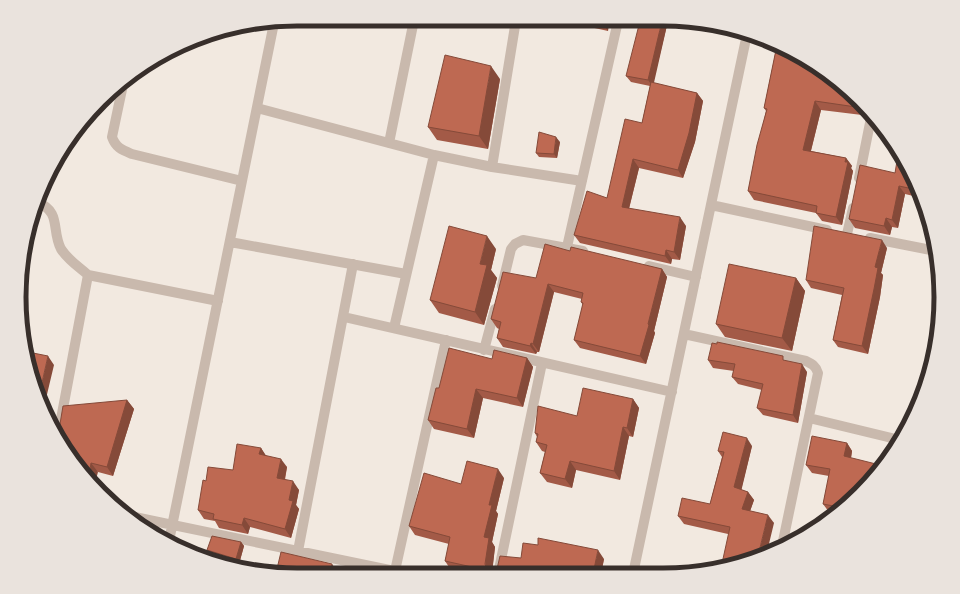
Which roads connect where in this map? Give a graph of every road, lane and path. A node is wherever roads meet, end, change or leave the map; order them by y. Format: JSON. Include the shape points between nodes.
{"nodes":[{"id":1,"x":413,"y":26,"type":"edge"},
{"id":2,"x":515,"y":26,"type":"edge"},
{"id":3,"x":617,"y":26,"type":"edge"},
{"id":4,"x":273,"y":27,"type":"edge"},
{"id":5,"x":746,"y":39,"type":"edge"},
{"id":6,"x":122,"y":90,"type":"edge"},
{"id":7,"x":257,"y":108,"type":"junction"},
{"id":8,"x":870,"y":122,"type":"edge"},
{"id":9,"x":389,"y":143,"type":"junction"},
{"id":10,"x":434,"y":155,"type":"junction"},
{"id":11,"x":492,"y":167,"type":"junction"},
{"id":12,"x":582,"y":181,"type":"junction"},
{"id":13,"x":242,"y":182,"type":"junction"},
{"id":14,"x":43,"y":204,"type":"edge"},
{"id":15,"x":711,"y":205,"type":"junction"},
{"id":16,"x":855,"y":235,"type":"junction"},
{"id":17,"x":230,"y":242,"type":"junction"},
{"id":18,"x":567,"y":247,"type":"junction"},
{"id":19,"x":930,"y":250,"type":"edge"},
{"id":20,"x":590,"y":252,"type":"edge"},
{"id":21,"x":635,"y":263,"type":"edge"},
{"id":22,"x":353,"y":264,"type":"junction"},
{"id":23,"x":406,"y":274,"type":"junction"},
{"id":24,"x":88,"y":275,"type":"junction"},
{"id":25,"x":696,"y":277,"type":"junction"},
{"id":26,"x":218,"y":301,"type":"junction"},
{"id":27,"x":344,"y":317,"type":"junction"},
{"id":28,"x":394,"y":328,"type":"junction"},
{"id":29,"x":684,"y":334,"type":"junction"},
{"id":30,"x":446,"y":340,"type":"junction"},
{"id":31,"x":484,"y":350,"type":"junction"},
{"id":32,"x":542,"y":363,"type":"junction"},
{"id":33,"x":672,"y":392,"type":"junction"},
{"id":34,"x":809,"y":418,"type":"junction"},
{"id":35,"x":59,"y":427,"type":"edge"},
{"id":36,"x":894,"y":439,"type":"edge"},
{"id":37,"x":141,"y":518,"type":"edge"},
{"id":38,"x":172,"y":525,"type":"junction"},
{"id":39,"x":170,"y":536,"type":"edge"},
{"id":40,"x":783,"y":540,"type":"edge"},
{"id":41,"x":298,"y":551,"type":"junction"},
{"id":42,"x":381,"y":568,"type":"edge"},
{"id":43,"x":401,"y":568,"type":"edge"},
{"id":44,"x":499,"y":568,"type":"edge"},
{"id":45,"x":634,"y":568,"type":"edge"}],
"edges":[{"from":1,"to":9,"type":"street"},
{"from":2,"to":11,"type":"street"},
{"from":3,"to":12,"type":"street"},
{"from":4,"to":7,"type":"street"},
{"from":5,"to":15,"type":"street"},
{"from":6,"to":13,"type":"street","via":[[112,137],[119,149]]},
{"from":7,"to":9,"type":"street"},
{"from":7,"to":13,"type":"street"},
{"from":8,"to":16,"type":"street","via":[[856,192]]},
{"from":9,"to":10,"type":"street"},
{"from":10,"to":11,"type":"street"},
{"from":10,"to":23,"type":"street"},
{"from":11,"to":12,"type":"street"},
{"from":12,"to":18,"type":"street"},
{"from":13,"to":17,"type":"street"},
{"from":14,"to":24,"type":"street","via":[[54,216],[61,248],[69,259]]},
{"from":15,"to":16,"type":"street"},
{"from":15,"to":25,"type":"street"},
{"from":16,"to":19,"type":"street"},
{"from":17,"to":22,"type":"street"},
{"from":17,"to":26,"type":"street"},
{"from":18,"to":20,"type":"street"},
{"from":18,"to":31,"type":"street","via":[[523,240],[515,244],[511,249]]},
{"from":21,"to":25,"type":"street"},
{"from":22,"to":23,"type":"street"},
{"from":22,"to":27,"type":"street"},
{"from":23,"to":28,"type":"street"},
{"from":24,"to":26,"type":"street"},
{"from":24,"to":35,"type":"street"},
{"from":25,"to":29,"type":"street"},
{"from":26,"to":38,"type":"street"},
{"from":27,"to":28,"type":"street"},
{"from":27,"to":41,"type":"street"},
{"from":28,"to":30,"type":"street"},
{"from":29,"to":33,"type":"street"},
{"from":29,"to":34,"type":"street","via":[[813,364],[818,373]]},
{"from":30,"to":31,"type":"street"},
{"from":30,"to":43,"type":"street"},
{"from":31,"to":32,"type":"street"},
{"from":32,"to":33,"type":"street"},
{"from":32,"to":44,"type":"street"},
{"from":33,"to":45,"type":"street"},
{"from":34,"to":36,"type":"street"},
{"from":34,"to":40,"type":"street"},
{"from":37,"to":38,"type":"street"},
{"from":38,"to":39,"type":"street"},
{"from":38,"to":41,"type":"street"},
{"from":41,"to":42,"type":"street"}]}
